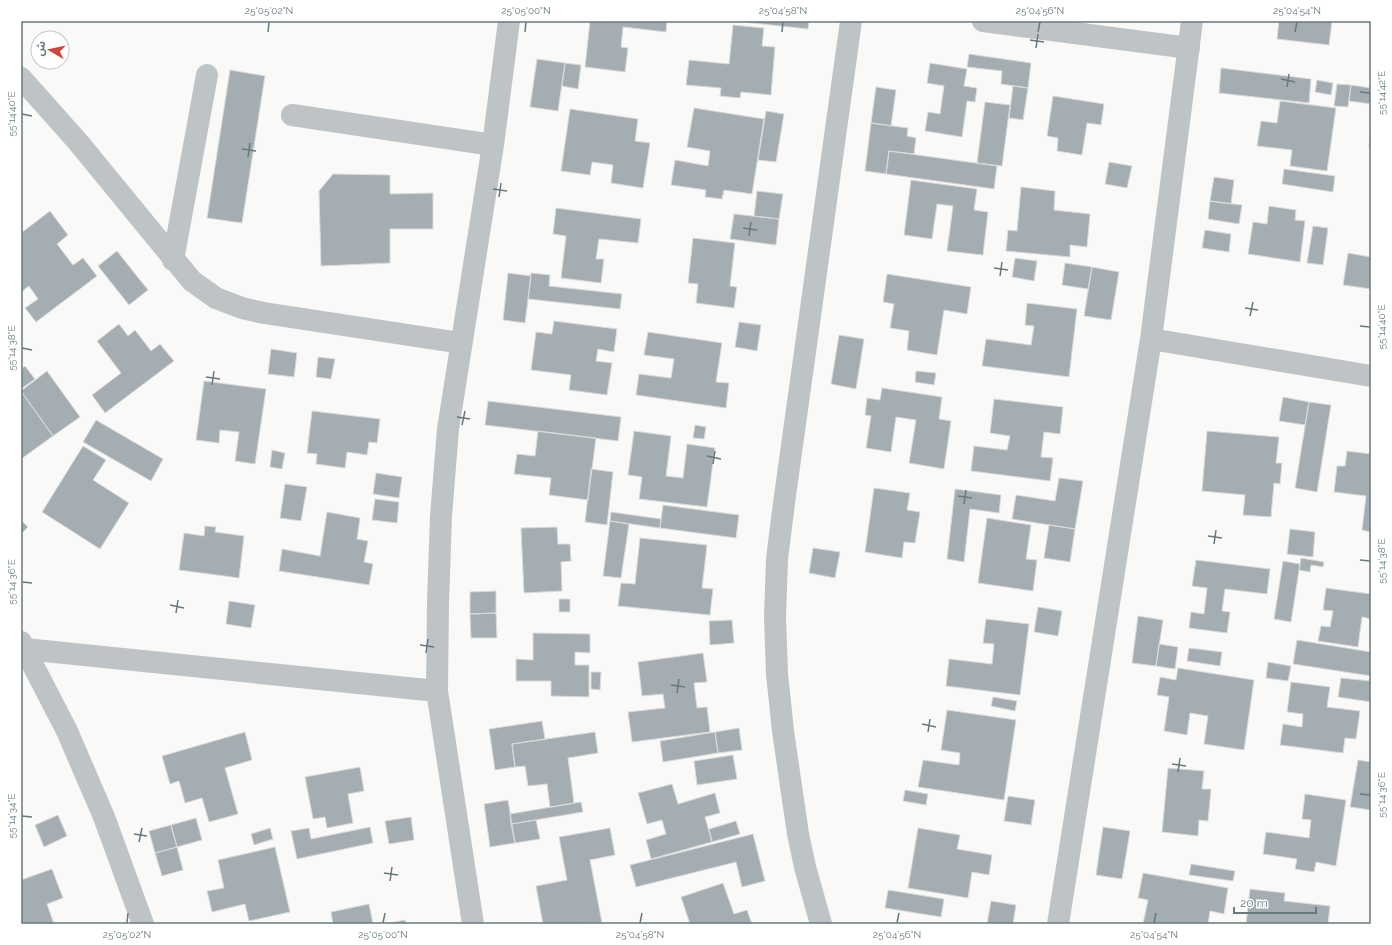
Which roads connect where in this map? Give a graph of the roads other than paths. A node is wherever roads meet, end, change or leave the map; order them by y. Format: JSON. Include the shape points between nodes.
{"nodes":[{"id":1,"x":509,"y":21,"type":"edge"},
{"id":2,"x":851,"y":21,"type":"edge"},
{"id":3,"x":984,"y":21,"type":"edge"},
{"id":4,"x":1192,"y":21,"type":"edge"},
{"id":5,"x":1189,"y":48,"type":"junction"},
{"id":6,"x":207,"y":75,"type":"dead end"},
{"id":7,"x":21,"y":78,"type":"edge"},
{"id":8,"x":292,"y":115,"type":"dead end"},
{"id":9,"x":493,"y":145,"type":"junction"},
{"id":10,"x":173,"y":260,"type":"junction"},
{"id":11,"x":1151,"y":339,"type":"junction"},
{"id":12,"x":461,"y":342,"type":"junction"},
{"id":13,"x":1371,"y":376,"type":"edge"},
{"id":14,"x":23,"y":645,"type":"edge"},
{"id":15,"x":437,"y":691,"type":"junction"},
{"id":16,"x":143,"y":924,"type":"edge"},
{"id":17,"x":474,"y":924,"type":"edge"},
{"id":18,"x":821,"y":924,"type":"edge"},
{"id":19,"x":1058,"y":924,"type":"edge"}],
"edges":[{"from":1,"to":9,"type":"street"},
{"from":2,"to":18,"type":"street","via":[[784,503],[777,559],[775,617],[782,724],[798,834]]},
{"from":3,"to":5,"type":"street"},
{"from":4,"to":5,"type":"street"},
{"from":5,"to":11,"type":"street"},
{"from":6,"to":10,"type":"street"},
{"from":7,"to":10,"type":"street","via":[[78,142]]},
{"from":8,"to":9,"type":"street"},
{"from":9,"to":12,"type":"street"},
{"from":10,"to":12,"type":"street","via":[[192,281],[210,294],[242,308]]},
{"from":11,"to":13,"type":"street"},
{"from":11,"to":19,"type":"street"},
{"from":12,"to":15,"type":"street","via":[[448,429],[441,516]]},
{"from":14,"to":15,"type":"street"},
{"from":14,"to":16,"type":"street","via":[[67,732],[104,817]]},
{"from":15,"to":17,"type":"street"}]}
